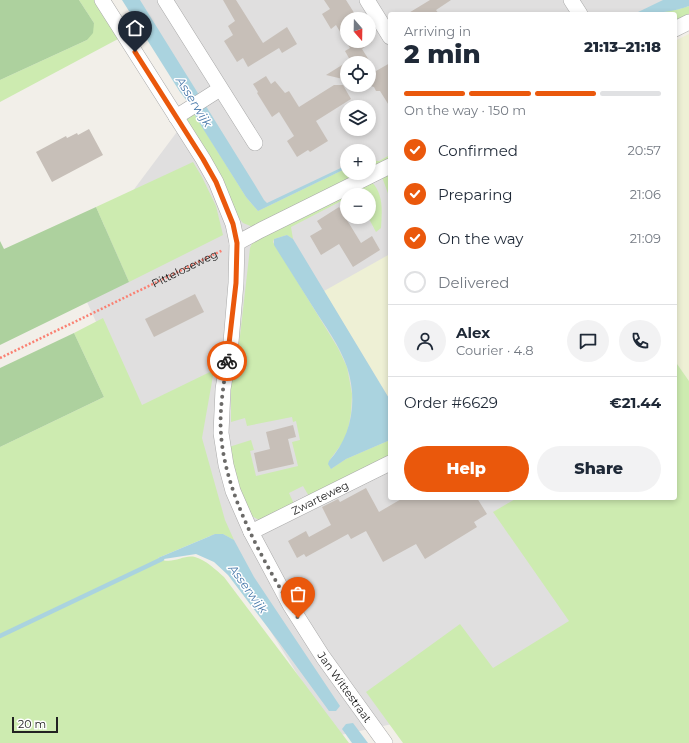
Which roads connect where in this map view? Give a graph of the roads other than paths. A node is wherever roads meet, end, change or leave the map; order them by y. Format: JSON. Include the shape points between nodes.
{"nodes":[{"id":1,"x":102,"y":0,"type":"edge"},
{"id":2,"x":165,"y":0,"type":"edge"},
{"id":3,"x":367,"y":0,"type":"edge"},
{"id":4,"x":571,"y":0,"type":"edge"},
{"id":5,"x":579,"y":12,"type":"edge"},
{"id":6,"x":689,"y":22,"type":"edge"},
{"id":7,"x":677,"y":28,"type":"edge"},
{"id":8,"x":388,"y":34,"type":"edge"},
{"id":9,"x":214,"y":92,"type":"junction"},
{"id":10,"x":180,"y":114,"type":"junction"},
{"id":11,"x":255,"y":143,"type":"dead end"},
{"id":12,"x":388,"y":167,"type":"edge"},
{"id":13,"x":237,"y":243,"type":"junction"},
{"id":14,"x":388,"y":464,"type":"edge"},
{"id":15,"x":251,"y":532,"type":"junction"},
{"id":16,"x":385,"y":743,"type":"edge"}],
"edges":[{"from":1,"to":10,"type":"street"},
{"from":2,"to":9,"type":"street"},
{"from":3,"to":8,"type":"street"},
{"from":4,"to":5,"type":"street"},
{"from":6,"to":7,"type":"street"},
{"from":9,"to":10,"type":"street"},
{"from":9,"to":11,"type":"street"},
{"from":10,"to":13,"type":"street","via":[[216,182],[233,224]]},
{"from":12,"to":13,"type":"street"},
{"from":13,"to":15,"type":"street","name":"Jan Wittestraat","via":[[236,283],[223,389],[221,433],[233,491]]},
{"from":14,"to":15,"type":"street","name":"Zwarteweg"},
{"from":15,"to":16,"type":"street","name":"Jan Wittestraat","via":[[290,605],[323,657]]}]}
